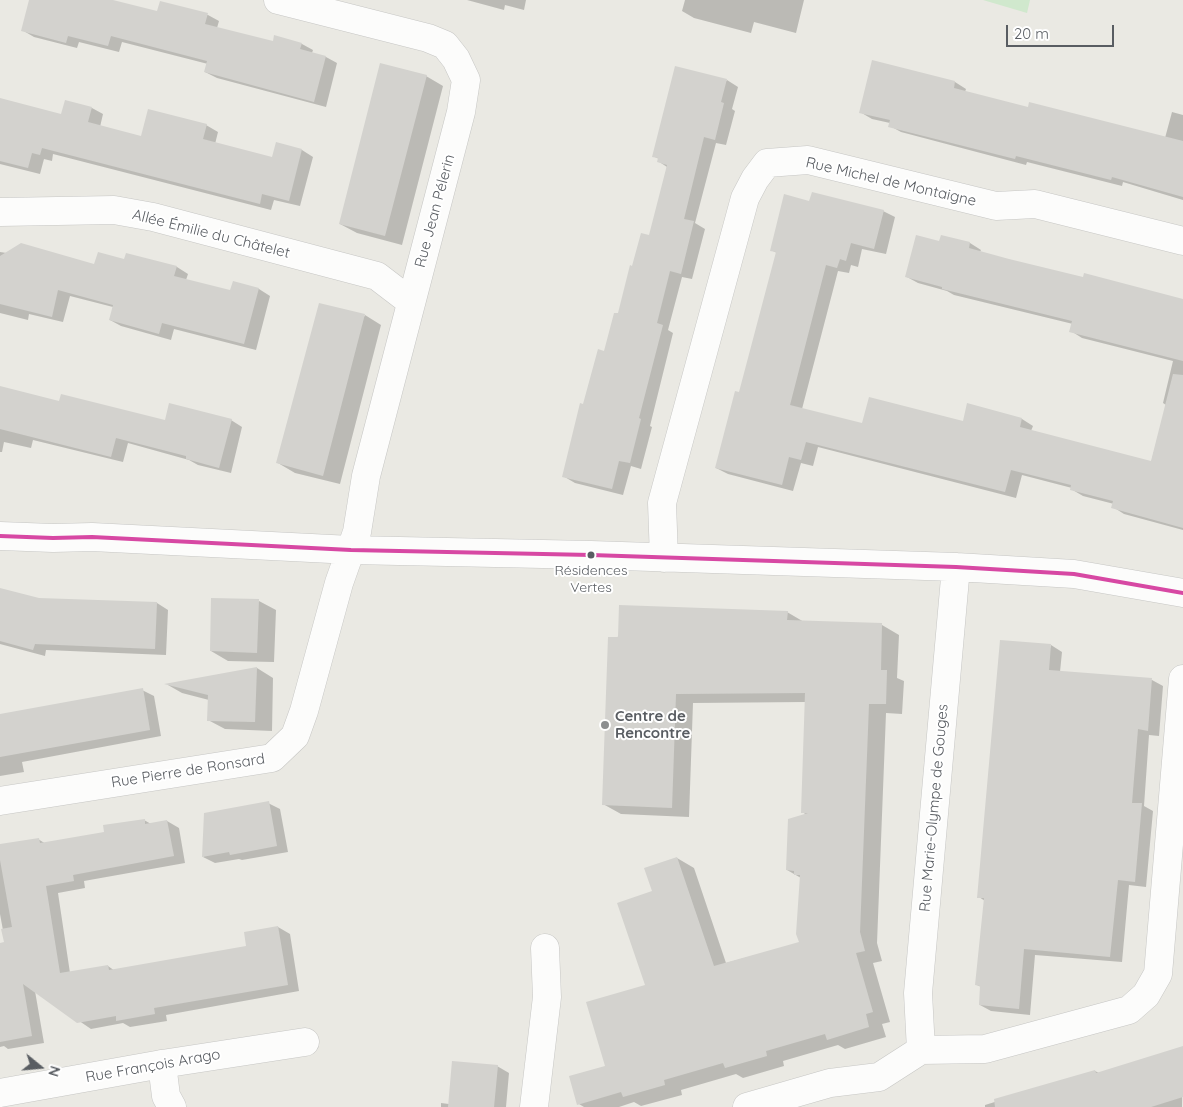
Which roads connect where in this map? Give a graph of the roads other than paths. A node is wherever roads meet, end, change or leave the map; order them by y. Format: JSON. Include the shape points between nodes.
{"nodes":[{"id":1,"x":278,"y":0,"type":"edge"},
{"id":2,"x":0,"y":212,"type":"edge"},
{"id":3,"x":1183,"y":241,"type":"edge"},
{"id":4,"x":412,"y":302,"type":"junction"},
{"id":5,"x":0,"y":536,"type":"edge"},
{"id":6,"x":351,"y":550,"type":"junction"},
{"id":7,"x":664,"y":558,"type":"junction"},
{"id":8,"x":956,"y":567,"type":"junction"},
{"id":9,"x":1183,"y":593,"type":"edge"},
{"id":10,"x":1183,"y":679,"type":"edge"},
{"id":11,"x":0,"y":801,"type":"edge"},
{"id":12,"x":545,"y":948,"type":"dead end"},
{"id":13,"x":305,"y":1042,"type":"dead end"},
{"id":14,"x":921,"y":1050,"type":"junction"},
{"id":15,"x":162,"y":1064,"type":"junction"},
{"id":16,"x":0,"y":1093,"type":"edge"},
{"id":17,"x":172,"y":1107,"type":"edge"},
{"id":18,"x":534,"y":1107,"type":"edge"},
{"id":19,"x":747,"y":1107,"type":"edge"}],
"edges":[{"from":1,"to":4,"type":"street","name":"Rue Jean Pélerin","via":[[445,45],[466,80],[461,112]]},
{"from":2,"to":4,"type":"street","name":"Allée Émilie du Châtelet","via":[[114,210],[153,217],[377,276]]},
{"from":3,"to":7,"type":"street","name":"Rue Michel de Montaigne","via":[[1035,204],[996,206],[808,160],[767,163],[744,198],[665,494],[662,511]]},
{"from":4,"to":6,"type":"street","name":"Rue Jean Pélerin","via":[[366,476]]},
{"from":5,"to":6,"type":"street","via":[[92,537]]},
{"from":6,"to":7,"type":"street"},
{"from":6,"to":11,"type":"street","name":"Rue Pierre de Ronsard","via":[[295,736],[272,758]]},
{"from":7,"to":8,"type":"street"},
{"from":8,"to":9,"type":"street","via":[[1074,574]]},
{"from":8,"to":14,"type":"street","name":"Rue Marie-Olympe de Gouges","via":[[918,993]]},
{"from":10,"to":14,"type":"street","via":[[1158,974],[1146,996],[1129,1010],[985,1049]]},
{"from":12,"to":18,"type":"street","via":[[547,997]]},
{"from":13,"to":15,"type":"street","name":"Rue François Arago"},
{"from":14,"to":19,"type":"street","via":[[879,1077],[830,1083]]},
{"from":15,"to":16,"type":"street","name":"Rue François Arago"},
{"from":15,"to":17,"type":"street","via":[[166,1096]]}]}
